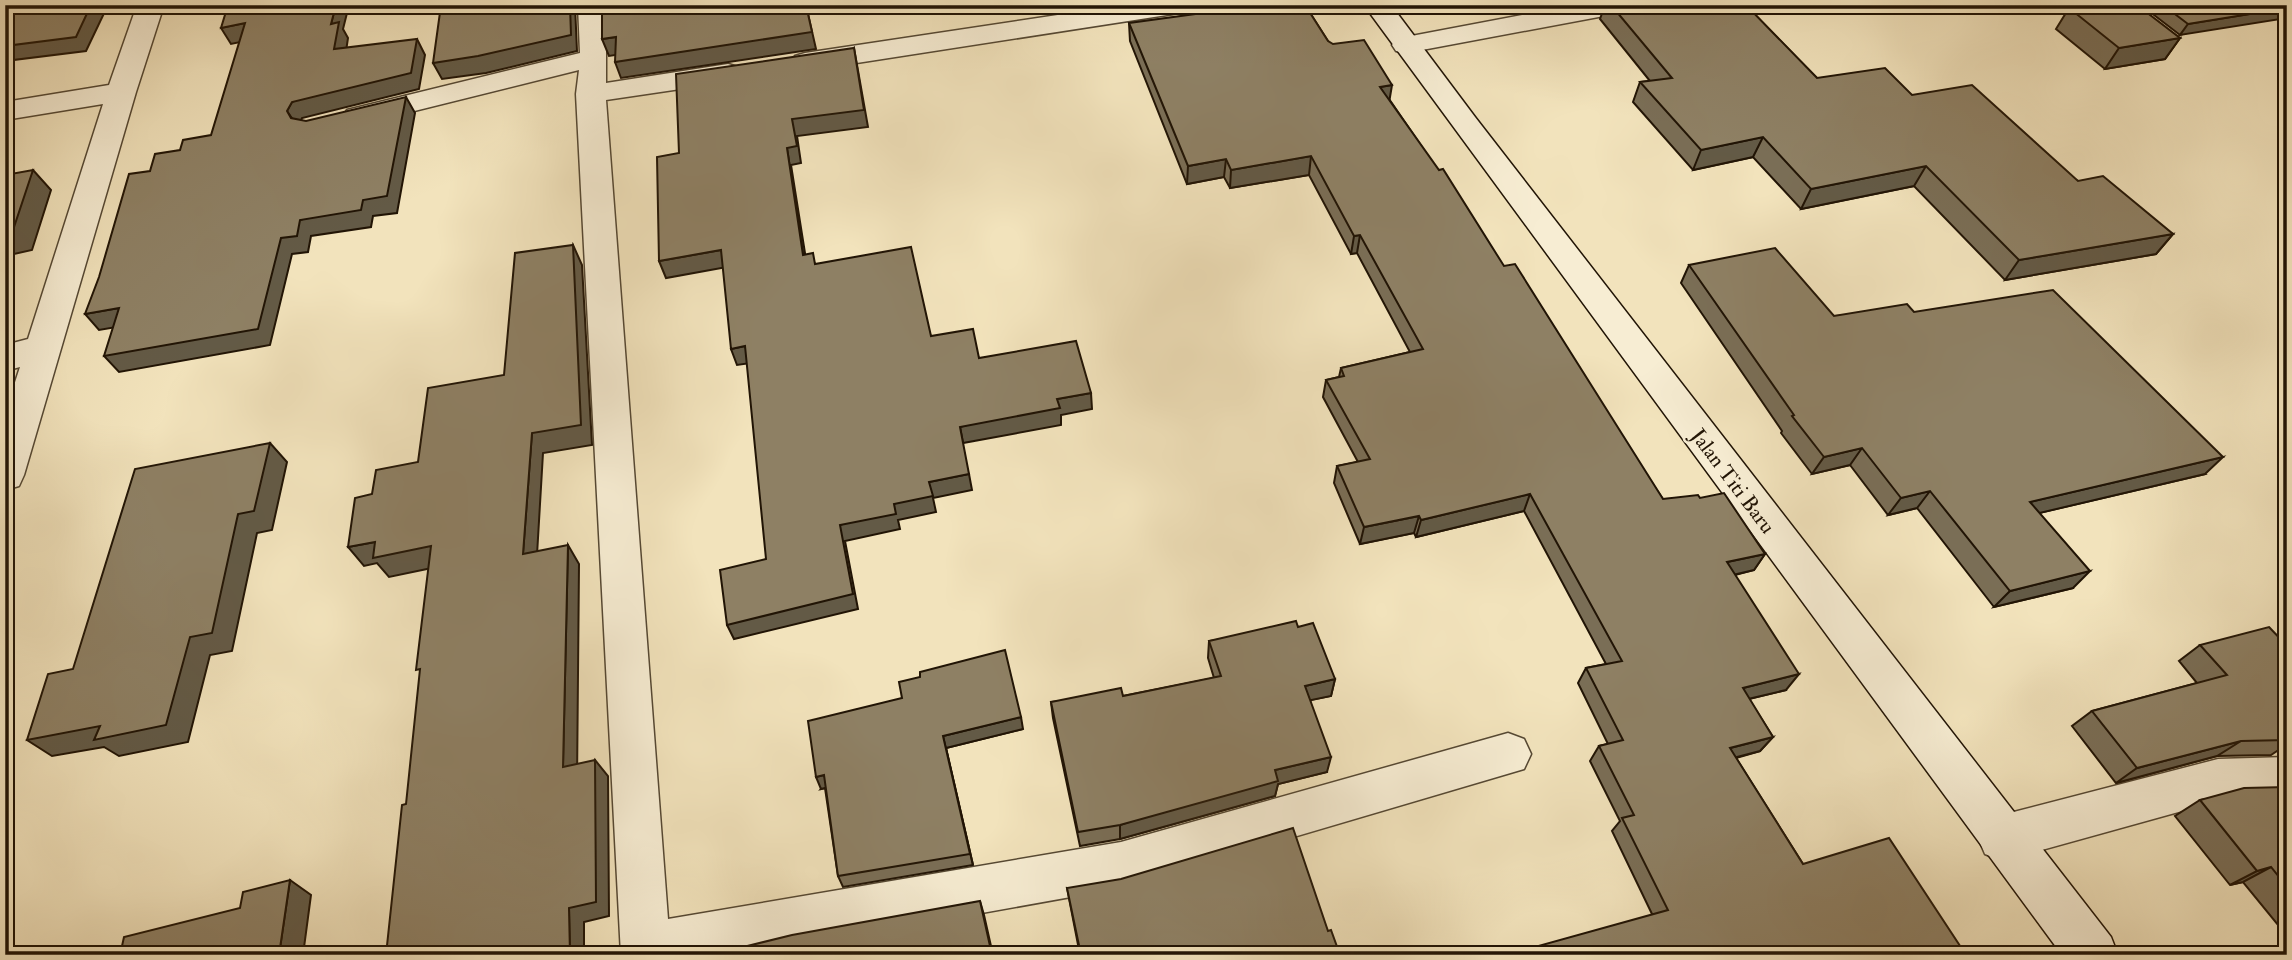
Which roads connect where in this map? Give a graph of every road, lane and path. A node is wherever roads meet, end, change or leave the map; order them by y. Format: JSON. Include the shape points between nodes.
{"nodes":[{"id":1,"x":151,"y":5,"type":"edge"},
{"id":2,"x":592,"y":5,"type":"edge"},
{"id":3,"x":1180,"y":5,"type":"edge"},
{"id":4,"x":1377,"y":5,"type":"edge"},
{"id":5,"x":1620,"y":5,"type":"edge"},
{"id":6,"x":1406,"y":46,"type":"junction"},
{"id":7,"x":592,"y":76,"type":"junction"},
{"id":8,"x":121,"y":92,"type":"junction"},
{"id":9,"x":5,"y":111,"type":"edge"},
{"id":10,"x":328,"y":123,"type":"edge"},
{"id":11,"x":42,"y":349,"type":"junction"},
{"id":12,"x":5,"y":358,"type":"edge"},
{"id":13,"x":5,"y":475,"type":"edge"},
{"id":14,"x":1508,"y":754,"type":"dead end"},
{"id":15,"x":2287,"y":778,"type":"edge"},
{"id":16,"x":2002,"y":838,"type":"junction"},
{"id":17,"x":646,"y":951,"type":"edge"},
{"id":18,"x":2093,"y":955,"type":"edge"}],
"edges":[{"from":1,"to":8,"type":"street"},
{"from":2,"to":7,"type":"street"},
{"from":3,"to":7,"type":"street","via":[[769,67]]},
{"from":4,"to":6,"type":"street","name":"Jalan Titi Baru"},
{"from":5,"to":6,"type":"street"},
{"from":6,"to":16,"type":"street","name":"Jalan Titi Baru"},
{"from":7,"to":10,"type":"street"},
{"from":7,"to":17,"type":"street"},
{"from":8,"to":9,"type":"street"},
{"from":8,"to":11,"type":"street"},
{"from":11,"to":12,"type":"street"},
{"from":11,"to":13,"type":"street"},
{"from":14,"to":17,"type":"street","via":[[1121,865]]},
{"from":15,"to":16,"type":"street","via":[[2218,780]]},
{"from":16,"to":18,"type":"street","name":"Jalan Titi Baru"}]}
